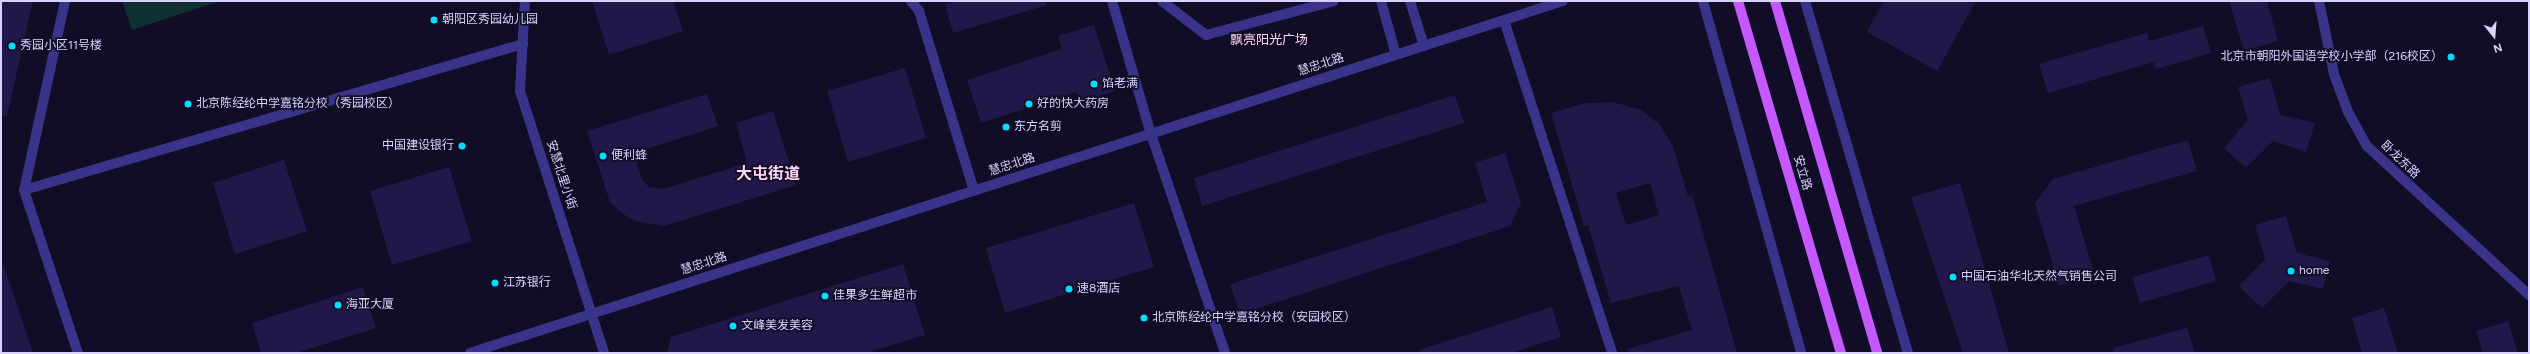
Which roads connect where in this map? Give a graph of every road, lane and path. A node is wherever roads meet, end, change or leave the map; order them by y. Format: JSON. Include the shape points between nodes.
{"nodes":[{"id":1,"x":65,"y":1,"type":"edge"},
{"id":2,"x":525,"y":1,"type":"edge"},
{"id":3,"x":911,"y":1,"type":"edge"},
{"id":4,"x":1112,"y":1,"type":"edge"},
{"id":5,"x":1162,"y":1,"type":"edge"},
{"id":6,"x":1334,"y":1,"type":"edge"},
{"id":7,"x":1381,"y":1,"type":"edge"},
{"id":8,"x":1410,"y":1,"type":"edge"},
{"id":9,"x":1563,"y":1,"type":"edge"},
{"id":10,"x":1703,"y":1,"type":"edge"},
{"id":11,"x":1738,"y":1,"type":"edge"},
{"id":12,"x":1775,"y":1,"type":"edge"},
{"id":13,"x":1806,"y":1,"type":"edge"},
{"id":14,"x":2319,"y":1,"type":"edge"},
{"id":15,"x":1504,"y":20,"type":"junction"},
{"id":16,"x":523,"y":44,"type":"junction"},
{"id":17,"x":1424,"y":46,"type":"junction"},
{"id":18,"x":1396,"y":55,"type":"junction"},
{"id":19,"x":1151,"y":134,"type":"junction"},
{"id":20,"x":24,"y":190,"type":"junction"},
{"id":21,"x":974,"y":191,"type":"junction"},
{"id":22,"x":2529,"y":296,"type":"edge"},
{"id":23,"x":591,"y":314,"type":"junction"},
{"id":24,"x":78,"y":353,"type":"edge"},
{"id":25,"x":470,"y":353,"type":"edge"},
{"id":26,"x":604,"y":353,"type":"edge"},
{"id":27,"x":1224,"y":353,"type":"edge"},
{"id":28,"x":1612,"y":353,"type":"edge"},
{"id":29,"x":1801,"y":353,"type":"edge"},
{"id":30,"x":1841,"y":353,"type":"edge"},
{"id":31,"x":1877,"y":353,"type":"edge"},
{"id":32,"x":1908,"y":353,"type":"edge"}],
"edges":[{"from":1,"to":20,"type":"street"},
{"from":2,"to":16,"type":"street","name":"安慧北里小街"},
{"from":3,"to":21,"type":"street","via":[[919,12]]},
{"from":4,"to":19,"type":"street"},
{"from":5,"to":6,"type":"street","via":[[1206,35]]},
{"from":7,"to":18,"type":"street"},
{"from":8,"to":17,"type":"street"},
{"from":9,"to":15,"type":"street","name":"慧忠北路"},
{"from":10,"to":29,"type":"street"},
{"from":11,"to":30,"type":"main road","name":"安立路"},
{"from":12,"to":31,"type":"main road","name":"安立路"},
{"from":13,"to":32,"type":"street"},
{"from":14,"to":22,"type":"street","name":"卧龙东路","via":[[2334,74],[2348,112],[2367,146]]},
{"from":15,"to":17,"type":"street","name":"慧忠北路"},
{"from":15,"to":28,"type":"street"},
{"from":16,"to":20,"type":"street"},
{"from":16,"to":23,"type":"street","name":"安慧北里小街","via":[[520,91]]},
{"from":17,"to":18,"type":"street","name":"慧忠北路"},
{"from":18,"to":19,"type":"street","name":"慧忠北路"},
{"from":19,"to":21,"type":"street","name":"慧忠北路"},
{"from":19,"to":27,"type":"street"},
{"from":20,"to":24,"type":"street"},
{"from":21,"to":23,"type":"street","name":"慧忠北路"},
{"from":23,"to":25,"type":"street","name":"慧忠北路"},
{"from":23,"to":26,"type":"street","name":"安慧北里小街"}]}
